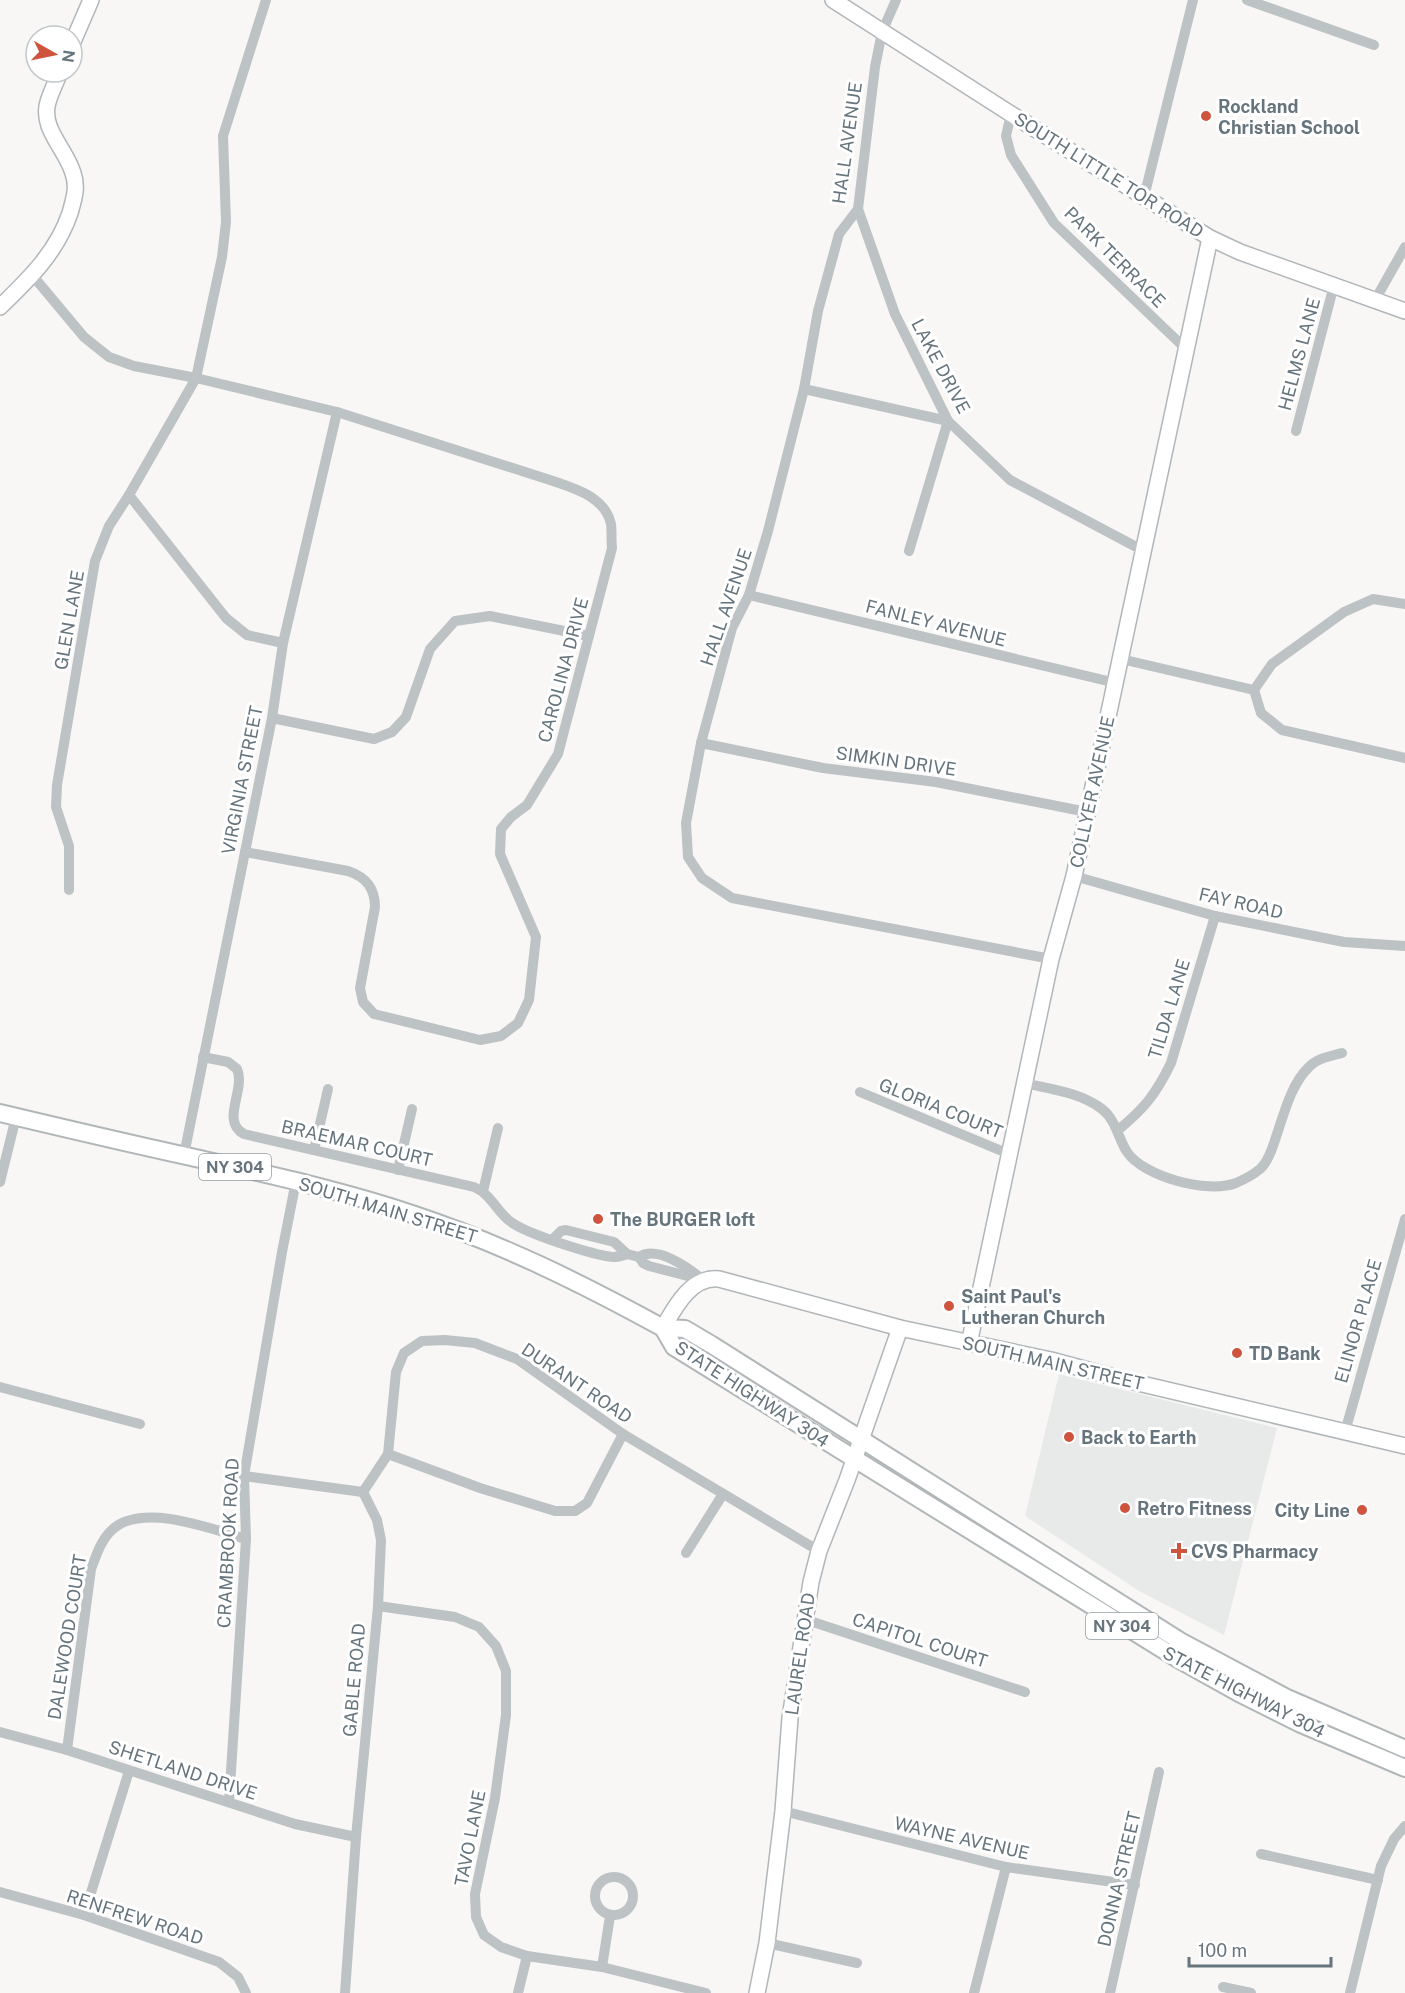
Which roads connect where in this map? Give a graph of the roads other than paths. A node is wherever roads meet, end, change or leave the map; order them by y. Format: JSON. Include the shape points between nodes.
{"nodes":[{"id":1,"x":91,"y":0,"type":"edge"},
{"id":2,"x":266,"y":0,"type":"edge"},
{"id":3,"x":833,"y":0,"type":"edge"},
{"id":4,"x":896,"y":0,"type":"edge"},
{"id":5,"x":1193,"y":0,"type":"edge"},
{"id":6,"x":1247,"y":0,"type":"edge"},
{"id":7,"x":81,"y":24,"type":"edge"},
{"id":8,"x":882,"y":32,"type":"junction"},
{"id":9,"x":1374,"y":45,"type":"dead end"},
{"id":10,"x":55,"y":84,"type":"edge"},
{"id":11,"x":1011,"y":114,"type":"junction"},
{"id":12,"x":1144,"y":197,"type":"junction"},
{"id":13,"x":858,"y":209,"type":"junction"},
{"id":14,"x":1210,"y":238,"type":"junction"},
{"id":15,"x":1405,"y":247,"type":"edge"},
{"id":16,"x":33,"y":276,"type":"junction"},
{"id":17,"x":1334,"y":285,"type":"junction"},
{"id":18,"x":1375,"y":300,"type":"junction"},
{"id":19,"x":0,"y":307,"type":"edge"},
{"id":20,"x":1405,"y":311,"type":"edge"},
{"id":21,"x":1187,"y":350,"type":"junction"},
{"id":22,"x":196,"y":378,"type":"junction"},
{"id":23,"x":804,"y":389,"type":"junction"},
{"id":24,"x":337,"y":412,"type":"junction"},
{"id":25,"x":948,"y":421,"type":"junction"},
{"id":26,"x":1296,"y":431,"type":"dead end"},
{"id":27,"x":129,"y":495,"type":"junction"},
{"id":28,"x":1142,"y":550,"type":"junction"},
{"id":29,"x":909,"y":551,"type":"dead end"},
{"id":30,"x":749,"y":595,"type":"junction"},
{"id":31,"x":1405,"y":604,"type":"edge"},
{"id":32,"x":589,"y":636,"type":"junction"},
{"id":33,"x":283,"y":643,"type":"junction"},
{"id":34,"x":1120,"y":659,"type":"junction"},
{"id":35,"x":1116,"y":683,"type":"junction"},
{"id":36,"x":1254,"y":690,"type":"junction"},
{"id":37,"x":273,"y":718,"type":"junction"},
{"id":38,"x":701,"y":743,"type":"junction"},
{"id":39,"x":1405,"y":759,"type":"edge"},
{"id":40,"x":1087,"y":812,"type":"junction"},
{"id":41,"x":245,"y":852,"type":"junction"},
{"id":42,"x":1074,"y":876,"type":"junction"},
{"id":43,"x":69,"y":890,"type":"dead end"},
{"id":44,"x":1215,"y":916,"type":"junction"},
{"id":45,"x":1405,"y":946,"type":"edge"},
{"id":46,"x":1051,"y":959,"type":"junction"},
{"id":47,"x":1342,"y":1053,"type":"dead end"},
{"id":48,"x":203,"y":1057,"type":"junction"},
{"id":49,"x":1024,"y":1083,"type":"junction"},
{"id":50,"x":328,"y":1089,"type":"dead end"},
{"id":51,"x":860,"y":1092,"type":"dead end"},
{"id":52,"x":412,"y":1109,"type":"dead end"},
{"id":53,"x":8,"y":1115,"type":"edge"},
{"id":54,"x":498,"y":1128,"type":"dead end"},
{"id":55,"x":1118,"y":1130,"type":"junction"},
{"id":56,"x":314,"y":1150,"type":"junction"},
{"id":57,"x":1009,"y":1154,"type":"junction"},
{"id":58,"x":184,"y":1155,"type":"junction"},
{"id":59,"x":398,"y":1170,"type":"junction"},
{"id":60,"x":296,"y":1181,"type":"junction"},
{"id":61,"x":0,"y":1182,"type":"edge"},
{"id":62,"x":483,"y":1191,"type":"junction"},
{"id":63,"x":1405,"y":1219,"type":"edge"},
{"id":64,"x":553,"y":1239,"type":"junction"},
{"id":65,"x":627,"y":1254,"type":"junction"},
{"id":66,"x":703,"y":1280,"type":"junction"},
{"id":67,"x":663,"y":1328,"type":"junction"},
{"id":68,"x":900,"y":1328,"type":"junction"},
{"id":69,"x":969,"y":1344,"type":"junction"},
{"id":70,"x":0,"y":1387,"type":"edge"},
{"id":71,"x":140,"y":1424,"type":"dead end"},
{"id":72,"x":1345,"y":1432,"type":"junction"},
{"id":73,"x":623,"y":1434,"type":"junction"},
{"id":74,"x":861,"y":1438,"type":"junction"},
{"id":75,"x":1405,"y":1446,"type":"edge"},
{"id":76,"x":388,"y":1454,"type":"junction"},
{"id":77,"x":854,"y":1459,"type":"junction"},
{"id":78,"x":244,"y":1476,"type":"junction"},
{"id":79,"x":363,"y":1492,"type":"junction"},
{"id":80,"x":723,"y":1494,"type":"junction"},
{"id":81,"x":246,"y":1539,"type":"junction"},
{"id":82,"x":819,"y":1551,"type":"junction"},
{"id":83,"x":686,"y":1553,"type":"dead end"},
{"id":84,"x":378,"y":1606,"type":"junction"},
{"id":85,"x":804,"y":1619,"type":"junction"},
{"id":86,"x":1025,"y":1692,"type":"dead end"},
{"id":87,"x":0,"y":1732,"type":"edge"},
{"id":88,"x":1405,"y":1749,"type":"edge"},
{"id":89,"x":67,"y":1750,"type":"junction"},
{"id":90,"x":1405,"y":1768,"type":"edge"},
{"id":91,"x":129,"y":1771,"type":"junction"},
{"id":92,"x":1159,"y":1772,"type":"dead end"},
{"id":93,"x":229,"y":1802,"type":"junction"},
{"id":94,"x":783,"y":1811,"type":"junction"},
{"id":95,"x":1405,"y":1826,"type":"edge"},
{"id":96,"x":356,"y":1837,"type":"junction"},
{"id":97,"x":1261,"y":1854,"type":"dead end"},
{"id":98,"x":1006,"y":1867,"type":"junction"},
{"id":99,"x":1377,"y":1880,"type":"junction"},
{"id":100,"x":1135,"y":1885,"type":"junction"},
{"id":101,"x":0,"y":1892,"type":"edge"},
{"id":102,"x":84,"y":1915,"type":"junction"},
{"id":103,"x":610,"y":1916,"type":"dead end"},
{"id":104,"x":767,"y":1943,"type":"junction"},
{"id":105,"x":527,"y":1956,"type":"junction"},
{"id":106,"x":857,"y":1963,"type":"dead end"},
{"id":107,"x":602,"y":1966,"type":"junction"},
{"id":108,"x":1223,"y":1987,"type":"dead end"},
{"id":109,"x":246,"y":1993,"type":"edge"},
{"id":110,"x":345,"y":1993,"type":"edge"},
{"id":111,"x":518,"y":1993,"type":"edge"},
{"id":112,"x":706,"y":1993,"type":"edge"},
{"id":113,"x":758,"y":1993,"type":"edge"},
{"id":114,"x":974,"y":1993,"type":"edge"},
{"id":115,"x":1110,"y":1993,"type":"edge"},
{"id":116,"x":1251,"y":1993,"type":"edge"},
{"id":117,"x":1350,"y":1993,"type":"edge"}],
"edges":[{"from":1,"to":7,"type":"street"},
{"from":2,"to":22,"type":"street","name":"GLEN LANE","via":[[224,136],[226,222],[222,257]]},
{"from":3,"to":8,"type":"street","name":"SOUTH LITTLE TOR ROAD"},
{"from":4,"to":8,"type":"street","name":"HALL AVENUE"},
{"from":5,"to":12,"type":"street"},
{"from":6,"to":9,"type":"street"},
{"from":8,"to":11,"type":"street","name":"SOUTH LITTLE TOR ROAD"},
{"from":8,"to":13,"type":"street","name":"HALL AVENUE"},
{"from":10,"to":16,"type":"street","via":[[46,116],[74,174],[76,193],[51,253]]},
{"from":11,"to":12,"type":"street","name":"SOUTH LITTLE TOR ROAD"},
{"from":11,"to":21,"type":"street","name":"PARK TERRACE","via":[[1006,136],[1011,155],[1054,223]]},
{"from":12,"to":14,"type":"street","name":"SOUTH LITTLE TOR ROAD"},
{"from":13,"to":23,"type":"street","name":"HALL AVENUE","via":[[839,234],[818,310]]},
{"from":13,"to":25,"type":"street","name":"LAKE DRIVE","via":[[895,314]]},
{"from":14,"to":17,"type":"street","name":"SOUTH LITTLE TOR ROAD"},
{"from":14,"to":21,"type":"street","name":"COLLYER AVENUE"},
{"from":15,"to":18,"type":"street"},
{"from":16,"to":19,"type":"street"},
{"from":16,"to":22,"type":"street","name":"CAROLINA DRIVE","via":[[84,337],[108,357]]},
{"from":17,"to":18,"type":"street","name":"SOUTH LITTLE TOR ROAD"},
{"from":17,"to":26,"type":"street","name":"HELMS LANE"},
{"from":18,"to":20,"type":"street","name":"SOUTH LITTLE TOR ROAD"},
{"from":21,"to":28,"type":"street","name":"COLLYER AVENUE"},
{"from":22,"to":24,"type":"street","name":"CAROLINA DRIVE"},
{"from":22,"to":27,"type":"street","name":"GLEN LANE"},
{"from":23,"to":25,"type":"street"},
{"from":23,"to":30,"type":"street","name":"HALL AVENUE"},
{"from":24,"to":32,"type":"street","name":"CAROLINA DRIVE","via":[[550,480],[600,502],[611,522],[612,548]]},
{"from":24,"to":33,"type":"street","name":"VIRGINIA STREET"},
{"from":25,"to":28,"type":"street","name":"LAKE DRIVE","via":[[1010,480]]},
{"from":25,"to":29,"type":"street"},
{"from":27,"to":33,"type":"street","via":[[226,618],[247,635]]},
{"from":27,"to":43,"type":"street","name":"GLEN LANE","via":[[109,526],[96,561],[57,785],[56,807],[69,846]]},
{"from":28,"to":34,"type":"street","name":"COLLYER AVENUE"},
{"from":30,"to":35,"type":"street","name":"FANLEY AVENUE"},
{"from":30,"to":38,"type":"street","name":"HALL AVENUE","via":[[732,628]]},
{"from":31,"to":36,"type":"street","via":[[1373,599],[1344,612],[1272,664]]},
{"from":32,"to":37,"type":"street","via":[[490,616],[455,621],[430,649],[406,717],[392,732],[374,740]]},
{"from":32,"to":41,"type":"street","name":"CAROLINA DRIVE","via":[[558,754],[527,805],[501,829],[500,854],[536,937],[528,1000],[518,1023],[501,1036],[480,1041],[374,1014],[363,1002],[360,988],[375,907],[368,883],[348,871]]},
{"from":33,"to":37,"type":"street","name":"VIRGINIA STREET"},
{"from":34,"to":35,"type":"street","name":"COLLYER AVENUE"},
{"from":34,"to":36,"type":"street"},
{"from":35,"to":40,"type":"street","name":"COLLYER AVENUE"},
{"from":36,"to":39,"type":"street","via":[[1262,714],[1282,730]]},
{"from":37,"to":41,"type":"street","name":"VIRGINIA STREET"},
{"from":38,"to":40,"type":"street","name":"SIMKIN DRIVE","via":[[823,768],[936,782]]},
{"from":38,"to":46,"type":"street","name":"HALL AVENUE","via":[[686,823],[688,857],[702,878],[732,898]]},
{"from":40,"to":42,"type":"street","name":"COLLYER AVENUE"},
{"from":41,"to":48,"type":"street","name":"VIRGINIA STREET"},
{"from":42,"to":44,"type":"street","name":"FAY ROAD"},
{"from":42,"to":46,"type":"street","name":"COLLYER AVENUE"},
{"from":44,"to":45,"type":"street","name":"FAY ROAD","via":[[1344,942]]},
{"from":44,"to":55,"type":"street","name":"TILDA LANE","via":[[1171,1064],[1142,1111]]},
{"from":46,"to":49,"type":"street","name":"COLLYER AVENUE"},
{"from":47,"to":55,"type":"street","via":[[1309,1066],[1298,1081],[1261,1168],[1235,1184],[1203,1187],[1154,1172],[1127,1152]]},
{"from":48,"to":56,"type":"street","name":"BRAEMAR COURT","via":[[228,1062],[237,1069],[240,1084],[232,1119],[237,1130]]},
{"from":48,"to":58,"type":"street","name":"VIRGINIA STREET"},
{"from":49,"to":55,"type":"street","via":[[1082,1097],[1103,1110]]},
{"from":49,"to":57,"type":"street","name":"COLLYER AVENUE"},
{"from":50,"to":56,"type":"street"},
{"from":51,"to":57,"type":"street","name":"GLORIA COURT"},
{"from":52,"to":59,"type":"street"},
{"from":53,"to":58,"type":"main road","name":"SOUTH MAIN STREET","number":"NY 304"},
{"from":53,"to":61,"type":"street"},
{"from":54,"to":62,"type":"street"},
{"from":56,"to":59,"type":"street","name":"BRAEMAR COURT"},
{"from":57,"to":69,"type":"street","name":"COLLYER AVENUE"},
{"from":58,"to":60,"type":"main road","name":"SOUTH MAIN STREET","number":"NY 304"},
{"from":59,"to":62,"type":"street","name":"BRAEMAR COURT"},
{"from":60,"to":67,"type":"main road","name":"SOUTH MAIN STREET","number":"NY 304","via":[[391,1207],[497,1246]]},
{"from":60,"to":78,"type":"street","name":"CRAMBROOK ROAD"},
{"from":62,"to":64,"type":"street","via":[[513,1224]]},
{"from":63,"to":72,"type":"street","name":"ELINOR PLACE"},
{"from":64,"to":65,"type":"street","via":[[611,1257]]},
{"from":64,"to":65,"type":"street","via":[[561,1231],[570,1230],[614,1242]]},
{"from":65,"to":66,"type":"street","via":[[677,1261]]},
{"from":66,"to":67,"type":"street","via":[[684,1296]]},
{"from":66,"to":68,"type":"street","name":"SOUTH MAIN STREET","via":[[719,1279]]},
{"from":67,"to":74,"type":"main road","name":"STATE HIGHWAY 304","number":"NY 304","via":[[685,1329]]},
{"from":67,"to":77,"type":"main road","name":"STATE HIGHWAY 304","number":"NY 304","via":[[674,1347]]},
{"from":68,"to":69,"type":"street","name":"SOUTH MAIN STREET"},
{"from":68,"to":74,"type":"street","name":"LAUREL ROAD"},
{"from":69,"to":72,"type":"street","name":"SOUTH MAIN STREET"},
{"from":70,"to":71,"type":"street"},
{"from":72,"to":75,"type":"street","name":"SOUTH MAIN STREET"},
{"from":73,"to":76,"type":"street","via":[[587,1503],[575,1510],[555,1511]]},
{"from":73,"to":76,"type":"street","name":"DURANT ROAD","via":[[517,1359],[475,1343],[422,1341],[404,1353],[396,1372]]},
{"from":73,"to":80,"type":"street","name":"DURANT ROAD"},
{"from":74,"to":77,"type":"street","name":"LAUREL ROAD"},
{"from":74,"to":88,"type":"main road","name":"STATE HIGHWAY 304","number":"NY 304","via":[[1180,1641],[1318,1713]]},
{"from":76,"to":79,"type":"street","name":"DURANT ROAD"},
{"from":77,"to":82,"type":"street","name":"LAUREL ROAD"},
{"from":77,"to":90,"type":"main road","name":"STATE HIGHWAY 304","number":"NY 304","via":[[1185,1664],[1301,1724]]},
{"from":78,"to":79,"type":"street"},
{"from":78,"to":81,"type":"street","name":"CRAMBROOK ROAD"},
{"from":79,"to":84,"type":"street","name":"GABLE ROAD","via":[[377,1520],[381,1540]]},
{"from":80,"to":82,"type":"street","name":"DURANT ROAD"},
{"from":80,"to":83,"type":"street"},
{"from":81,"to":89,"type":"street","name":"DALEWOOD COURT","via":[[186,1520],[159,1518],[135,1519],[115,1527],[100,1544],[91,1569]]},
{"from":81,"to":93,"type":"street","name":"CRAMBROOK ROAD"},
{"from":82,"to":85,"type":"street","name":"LAUREL ROAD"},
{"from":84,"to":96,"type":"street","name":"GABLE ROAD"},
{"from":84,"to":105,"type":"street","name":"TAVO LANE","via":[[455,1617],[479,1627],[496,1646],[506,1671],[506,1715],[495,1798],[475,1894],[476,1917],[484,1935],[501,1947]]},
{"from":85,"to":86,"type":"street","name":"CAPITOL COURT"},
{"from":85,"to":94,"type":"street","name":"LAUREL ROAD","via":[[790,1718]]},
{"from":87,"to":89,"type":"street","name":"SHETLAND DRIVE"},
{"from":89,"to":91,"type":"street","name":"SHETLAND DRIVE"},
{"from":91,"to":93,"type":"street","name":"SHETLAND DRIVE"},
{"from":91,"to":102,"type":"street"},
{"from":92,"to":100,"type":"street","name":"DONNA STREET"},
{"from":93,"to":96,"type":"street","name":"SHETLAND DRIVE","via":[[295,1824]]},
{"from":94,"to":98,"type":"street","name":"WAYNE AVENUE"},
{"from":94,"to":104,"type":"street","name":"LAUREL ROAD"},
{"from":95,"to":99,"type":"street","via":[[1388,1849]]},
{"from":96,"to":110,"type":"street","name":"GABLE ROAD"},
{"from":97,"to":99,"type":"street"},
{"from":98,"to":100,"type":"street","name":"WAYNE AVENUE"},
{"from":98,"to":114,"type":"street"},
{"from":99,"to":117,"type":"street"},
{"from":100,"to":115,"type":"street","name":"DONNA STREET"},
{"from":101,"to":102,"type":"street","name":"RENFREW ROAD"},
{"from":102,"to":109,"type":"street","name":"RENFREW ROAD","via":[[219,1962],[238,1977]]},
{"from":103,"to":107,"type":"street"},
{"from":104,"to":106,"type":"street"},
{"from":104,"to":113,"type":"street","name":"LAUREL ROAD"},
{"from":105,"to":107,"type":"street","name":"TAVO LANE"},
{"from":105,"to":111,"type":"street"},
{"from":107,"to":112,"type":"street","name":"TAVO LANE"},
{"from":108,"to":116,"type":"street"}]}
